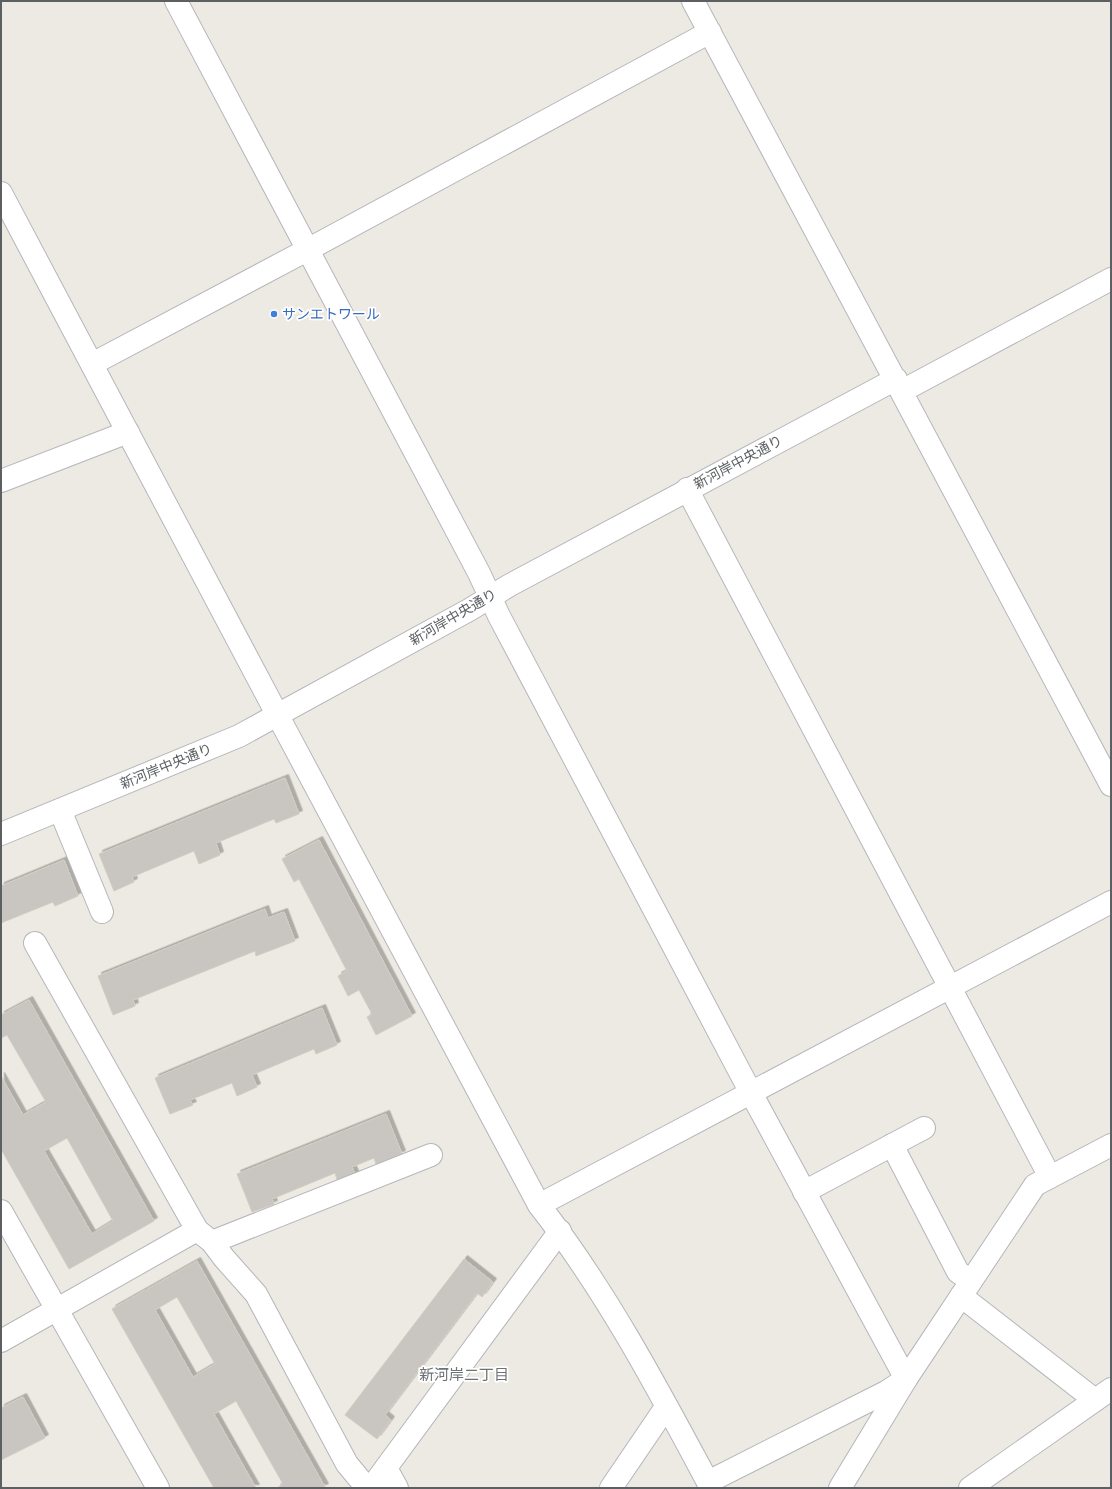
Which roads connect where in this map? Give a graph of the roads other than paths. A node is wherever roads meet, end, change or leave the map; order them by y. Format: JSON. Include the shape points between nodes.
{"nodes":[{"id":1,"x":176,"y":1,"type":"edge"},
{"id":2,"x":693,"y":1,"type":"edge"},
{"id":3,"x":710,"y":32,"type":"junction"},
{"id":4,"x":1,"y":193,"type":"edge"},
{"id":5,"x":309,"y":249,"type":"junction"},
{"id":6,"x":1111,"y":279,"type":"edge"},
{"id":7,"x":92,"y":364,"type":"junction"},
{"id":8,"x":899,"y":385,"type":"junction"},
{"id":9,"x":128,"y":432,"type":"junction"},
{"id":10,"x":1,"y":481,"type":"edge"},
{"id":11,"x":687,"y":489,"type":"junction"},
{"id":12,"x":490,"y":597,"type":"junction"},
{"id":13,"x":278,"y":716,"type":"junction"},
{"id":14,"x":1111,"y":785,"type":"edge"},
{"id":15,"x":60,"y":810,"type":"junction"},
{"id":16,"x":1,"y":834,"type":"edge"},
{"id":17,"x":1111,"y":902,"type":"edge"},
{"id":18,"x":102,"y":912,"type":"dead end"},
{"id":19,"x":35,"y":943,"type":"dead end"},
{"id":20,"x":951,"y":987,"type":"junction"},
{"id":21,"x":751,"y":1093,"type":"junction"},
{"id":22,"x":924,"y":1128,"type":"dead end"},
{"id":23,"x":892,"y":1145,"type":"junction"},
{"id":24,"x":1111,"y":1145,"type":"edge"},
{"id":25,"x":431,"y":1155,"type":"dead end"},
{"id":26,"x":1050,"y":1177,"type":"junction"},
{"id":27,"x":804,"y":1192,"type":"junction"},
{"id":28,"x":539,"y":1205,"type":"junction"},
{"id":29,"x":1,"y":1212,"type":"edge"},
{"id":30,"x":560,"y":1231,"type":"junction"},
{"id":31,"x":204,"y":1236,"type":"junction"},
{"id":32,"x":966,"y":1288,"type":"junction"},
{"id":33,"x":56,"y":1310,"type":"junction"},
{"id":34,"x":1,"y":1341,"type":"edge"},
{"id":35,"x":906,"y":1379,"type":"junction"},
{"id":36,"x":1103,"y":1395,"type":"edge"},
{"id":37,"x":666,"y":1407,"type":"junction"},
{"id":38,"x":386,"y":1468,"type":"junction"},
{"id":39,"x":709,"y":1485,"type":"edge"},
{"id":40,"x":158,"y":1488,"type":"edge"},
{"id":41,"x":370,"y":1488,"type":"edge"},
{"id":42,"x":397,"y":1488,"type":"edge"},
{"id":43,"x":611,"y":1488,"type":"edge"},
{"id":44,"x":840,"y":1488,"type":"edge"},
{"id":45,"x":970,"y":1488,"type":"edge"}],
"edges":[{"from":1,"to":5,"type":"street"},
{"from":2,"to":3,"type":"street"},
{"from":3,"to":5,"type":"street"},
{"from":3,"to":8,"type":"street"},
{"from":4,"to":7,"type":"street"},
{"from":5,"to":7,"type":"street"},
{"from":5,"to":12,"type":"street"},
{"from":6,"to":8,"type":"street","name":"新河岸中央通り"},
{"from":7,"to":9,"type":"street"},
{"from":8,"to":11,"type":"street","name":"新河岸中央通り"},
{"from":8,"to":14,"type":"street"},
{"from":9,"to":10,"type":"street"},
{"from":9,"to":13,"type":"street"},
{"from":11,"to":12,"type":"street","name":"新河岸中央通り"},
{"from":11,"to":20,"type":"street"},
{"from":12,"to":13,"type":"street","name":"新河岸中央通り"},
{"from":12,"to":21,"type":"street"},
{"from":13,"to":15,"type":"street","name":"新河岸中央通り","via":[[239,736]]},
{"from":13,"to":28,"type":"street"},
{"from":15,"to":16,"type":"street","name":"新河岸中央通り"},
{"from":15,"to":18,"type":"street"},
{"from":17,"to":20,"type":"street"},
{"from":19,"to":31,"type":"street"},
{"from":20,"to":21,"type":"street"},
{"from":20,"to":26,"type":"street"},
{"from":21,"to":27,"type":"street"},
{"from":21,"to":28,"type":"street"},
{"from":22,"to":23,"type":"street"},
{"from":23,"to":27,"type":"street"},
{"from":23,"to":32,"type":"street"},
{"from":24,"to":26,"type":"street"},
{"from":25,"to":31,"type":"street"},
{"from":26,"to":32,"type":"street","via":[[1035,1185]]},
{"from":27,"to":35,"type":"street"},
{"from":28,"to":30,"type":"street"},
{"from":29,"to":33,"type":"street"},
{"from":30,"to":37,"type":"street","via":[[639,1355]]},
{"from":30,"to":38,"type":"street"},
{"from":31,"to":33,"type":"street"},
{"from":31,"to":41,"type":"street","via":[[256,1294],[347,1464]]},
{"from":32,"to":35,"type":"street"},
{"from":32,"to":36,"type":"street"},
{"from":33,"to":34,"type":"street"},
{"from":33,"to":40,"type":"street"},
{"from":35,"to":39,"type":"street"},
{"from":35,"to":44,"type":"street"},
{"from":36,"to":45,"type":"street"},
{"from":37,"to":39,"type":"street"},
{"from":37,"to":43,"type":"street"},
{"from":38,"to":41,"type":"street"},
{"from":38,"to":42,"type":"street"}]}
